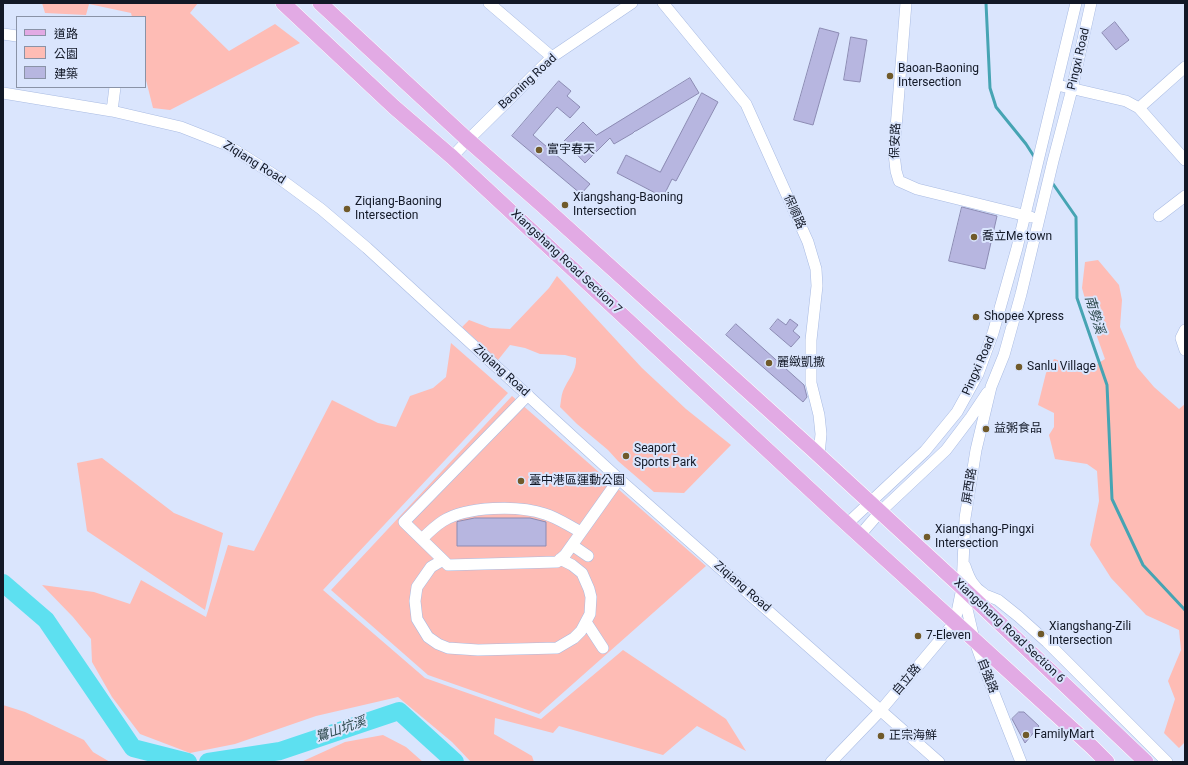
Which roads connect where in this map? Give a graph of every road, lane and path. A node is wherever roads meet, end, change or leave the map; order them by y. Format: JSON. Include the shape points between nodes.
{"nodes":[{"id":1,"x":283,"y":3,"type":"edge"},
{"id":2,"x":320,"y":3,"type":"edge"},
{"id":3,"x":489,"y":3,"type":"edge"},
{"id":4,"x":632,"y":3,"type":"edge"},
{"id":5,"x":663,"y":3,"type":"edge"},
{"id":6,"x":906,"y":3,"type":"edge"},
{"id":7,"x":1076,"y":3,"type":"edge"},
{"id":8,"x":1091,"y":3,"type":"edge"},
{"id":9,"x":3,"y":34,"type":"edge"},
{"id":10,"x":16,"y":36,"type":"edge"},
{"id":11,"x":552,"y":57,"type":"junction"},
{"id":12,"x":1185,"y":67,"type":"edge"},
{"id":13,"x":1057,"y":85,"type":"junction"},
{"id":14,"x":116,"y":88,"type":"edge"},
{"id":15,"x":1072,"y":89,"type":"junction"},
{"id":16,"x":3,"y":93,"type":"edge"},
{"id":17,"x":1139,"y":108,"type":"junction"},
{"id":18,"x":112,"y":111,"type":"junction"},
{"id":19,"x":468,"y":140,"type":"junction"},
{"id":20,"x":452,"y":157,"type":"junction"},
{"id":21,"x":1185,"y":160,"type":"edge"},
{"id":22,"x":1185,"y":196,"type":"edge"},
{"id":23,"x":1025,"y":216,"type":"junction"},
{"id":24,"x":1158,"y":216,"type":"dead end"},
{"id":25,"x":1040,"y":218,"type":"junction"},
{"id":26,"x":1185,"y":330,"type":"edge"},
{"id":27,"x":1185,"y":350,"type":"edge"},
{"id":28,"x":991,"y":387,"type":"junction"},
{"id":29,"x":528,"y":395,"type":"junction"},
{"id":30,"x":819,"y":455,"type":"junction"},
{"id":31,"x":619,"y":479,"type":"junction"},
{"id":32,"x":875,"y":507,"type":"junction"},
{"id":33,"x":847,"y":524,"type":"junction"},
{"id":34,"x":581,"y":532,"type":"junction"},
{"id":35,"x":860,"y":535,"type":"junction"},
{"id":36,"x":422,"y":539,"type":"junction"},
{"id":37,"x":572,"y":545,"type":"junction"},
{"id":38,"x":588,"y":556,"type":"dead end"},
{"id":39,"x":560,"y":559,"type":"junction"},
{"id":40,"x":443,"y":560,"type":"junction"},
{"id":41,"x":964,"y":562,"type":"junction"},
{"id":42,"x":964,"y":590,"type":"junction"},
{"id":43,"x":988,"y":596,"type":"junction"},
{"id":44,"x":586,"y":622,"type":"junction"},
{"id":45,"x":955,"y":622,"type":"junction"},
{"id":46,"x":974,"y":639,"type":"junction"},
{"id":47,"x":602,"y":648,"type":"dead end"},
{"id":48,"x":881,"y":710,"type":"junction"},
{"id":49,"x":832,"y":762,"type":"edge"},
{"id":50,"x":939,"y":762,"type":"edge"},
{"id":51,"x":1021,"y":762,"type":"edge"},
{"id":52,"x":1107,"y":762,"type":"edge"},
{"id":53,"x":1146,"y":762,"type":"edge"},
{"id":54,"x":1167,"y":762,"type":"edge"}],
"edges":[{"from":1,"to":20,"type":"main road","name":"Xiangshang Road Section 7","via":[[394,107]]},
{"from":2,"to":19,"type":"main road","name":"Xiangshang Road Section 7"},
{"from":3,"to":11,"type":"street"},
{"from":4,"to":11,"type":"street","name":"Baoning Road"},
{"from":5,"to":30,"type":"street","name":"保順路","via":[[746,104],[808,242],[816,269],[810,340],[811,383],[821,434]]},
{"from":6,"to":23,"type":"street","name":"保安路","via":[[894,153],[899,181],[917,190]]},
{"from":7,"to":13,"type":"street","name":"Pingxi Road"},
{"from":8,"to":15,"type":"street","name":"Pingxi Road"},
{"from":9,"to":10,"type":"street"},
{"from":11,"to":19,"type":"street","name":"Baoning Road"},
{"from":12,"to":17,"type":"street"},
{"from":13,"to":15,"type":"street"},
{"from":13,"to":23,"type":"street","name":"Pingxi Road"},
{"from":14,"to":18,"type":"street"},
{"from":15,"to":17,"type":"street","via":[[1126,101]]},
{"from":15,"to":25,"type":"street","name":"Pingxi Road"},
{"from":16,"to":18,"type":"street","name":"Ziqiang Road"},
{"from":17,"to":21,"type":"street"},
{"from":18,"to":29,"type":"street","name":"Ziqiang Road","via":[[181,127],[227,145],[279,178],[367,248]]},
{"from":19,"to":20,"type":"street","name":"Baoning Road"},
{"from":19,"to":30,"type":"main road","name":"Xiangshang Road Section 7"},
{"from":20,"to":33,"type":"main road","name":"Xiangshang Road Section 7"},
{"from":22,"to":24,"type":"street"},
{"from":23,"to":25,"type":"street","name":"保安路"},
{"from":23,"to":32,"type":"street","name":"Pingxi Road","via":[[993,333],[978,374],[957,412]]},
{"from":25,"to":28,"type":"street","name":"Pingxi Road","via":[[1004,355]]},
{"from":26,"to":27,"type":"street","via":[[1181,338]]},
{"from":28,"to":32,"type":"street","name":"Pingxi Road","via":[[946,450]]},
{"from":28,"to":41,"type":"street","name":"屏西路","via":[[976,450],[965,518]]},
{"from":29,"to":31,"type":"street","name":"Ziqiang Road"},
{"from":29,"to":36,"type":"street","via":[[404,522]]},
{"from":30,"to":32,"type":"main road","name":"Xiangshang Road Section 7"},
{"from":31,"to":34,"type":"street"},
{"from":31,"to":48,"type":"street","name":"Ziqiang Road"},
{"from":32,"to":33,"type":"street","name":"Pingxi Road"},
{"from":32,"to":35,"type":"street","name":"Pingxi Road"},
{"from":32,"to":42,"type":"main road","name":"Xiangshang Road Section 6"},
{"from":33,"to":35,"type":"main road"},
{"from":34,"to":36,"type":"street","via":[[559,519],[544,514],[528,510],[493,509],[456,515],[443,521]]},
{"from":34,"to":37,"type":"street"},
{"from":35,"to":45,"type":"main road"},
{"from":36,"to":40,"type":"street"},
{"from":37,"to":38,"type":"street"},
{"from":37,"to":39,"type":"street"},
{"from":39,"to":40,"type":"street","via":[[556,562],[448,565]]},
{"from":39,"to":44,"type":"street","via":[[582,573],[589,589],[590,614]]},
{"from":40,"to":44,"type":"street","via":[[431,567],[417,587],[415,601],[417,619],[428,637],[438,644],[448,648],[472,650],[557,648],[574,638]]},
{"from":41,"to":42,"type":"street","name":"屏西路"},
{"from":41,"to":43,"type":"street","via":[[970,580],[977,589]]},
{"from":42,"to":43,"type":"street"},
{"from":42,"to":45,"type":"street","name":"自立路"},
{"from":42,"to":46,"type":"street","name":"自強路"},
{"from":42,"to":53,"type":"main road","name":"Xiangshang Road Section 6"},
{"from":43,"to":54,"type":"street","via":[[998,600],[1047,642]]},
{"from":44,"to":47,"type":"street"},
{"from":45,"to":46,"type":"main road"},
{"from":45,"to":48,"type":"street","name":"自立路"},
{"from":46,"to":51,"type":"street","name":"自強路"},
{"from":46,"to":52,"type":"main road"},
{"from":48,"to":49,"type":"street","name":"自立路"},
{"from":48,"to":50,"type":"street","name":"Ziqiang Road"}]}
